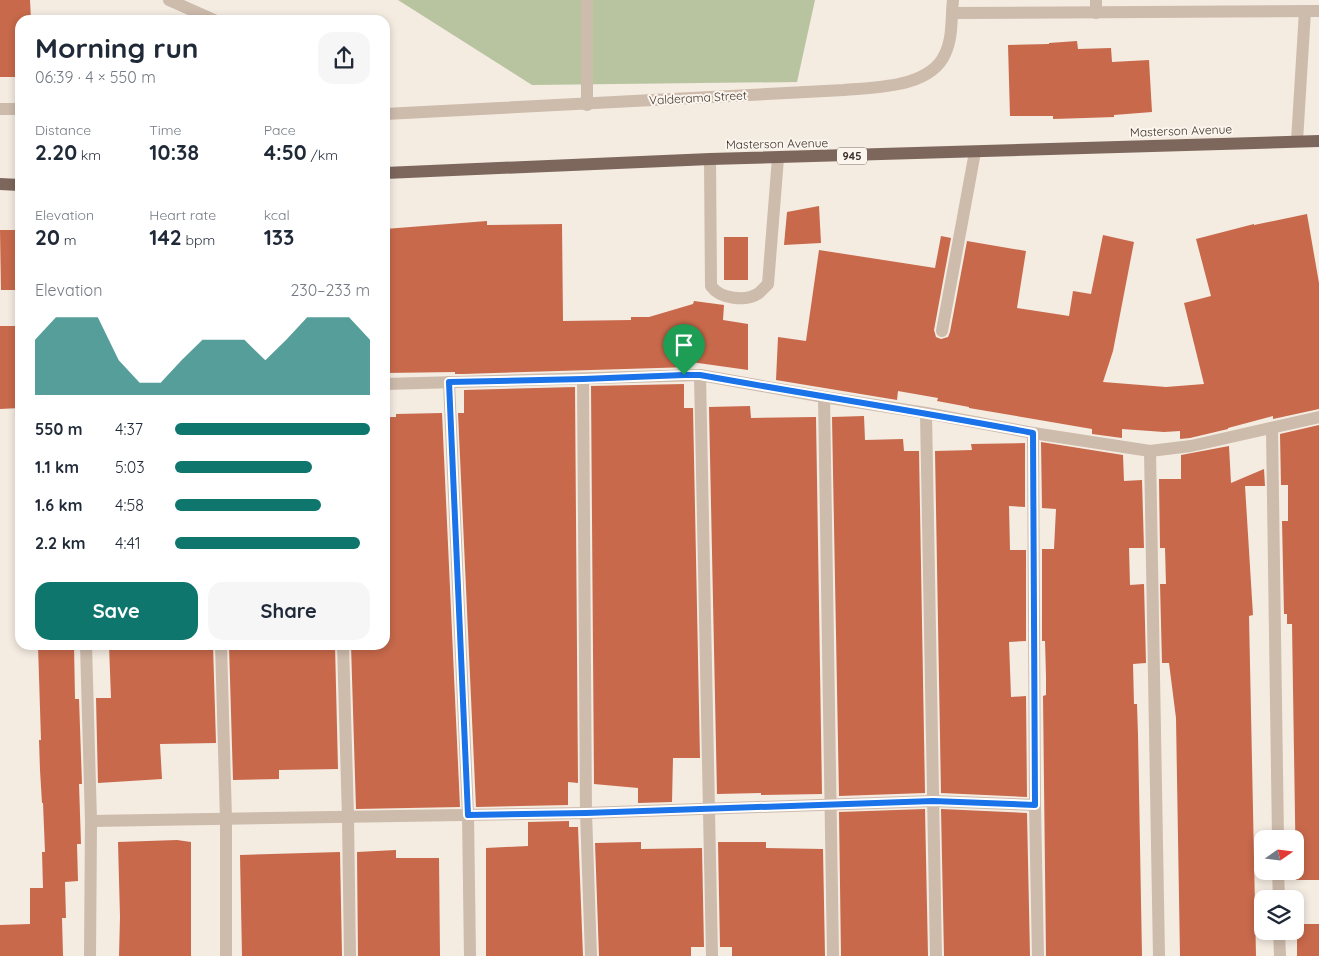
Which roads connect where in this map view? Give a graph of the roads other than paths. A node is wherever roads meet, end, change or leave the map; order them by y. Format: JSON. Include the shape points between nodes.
{"nodes":[{"id":1,"x":169,"y":0,"type":"edge"},
{"id":2,"x":587,"y":0,"type":"edge"},
{"id":3,"x":953,"y":0,"type":"edge"},
{"id":4,"x":1096,"y":6,"type":"edge"},
{"id":5,"x":1239,"y":6,"type":"edge"},
{"id":6,"x":1306,"y":11,"type":"junction"},
{"id":7,"x":1319,"y":11,"type":"edge"},
{"id":8,"x":952,"y":13,"type":"junction"},
{"id":9,"x":203,"y":15,"type":"edge"},
{"id":10,"x":588,"y":104,"type":"junction"},
{"id":11,"x":0,"y":109,"type":"edge"},
{"id":12,"x":15,"y":109,"type":"edge"},
{"id":13,"x":390,"y":114,"type":"edge"},
{"id":14,"x":1297,"y":141,"type":"junction"},
{"id":15,"x":1319,"y":141,"type":"edge"},
{"id":16,"x":975,"y":152,"type":"junction"},
{"id":17,"x":778,"y":158,"type":"junction"},
{"id":18,"x":710,"y":159,"type":"junction"},
{"id":19,"x":390,"y":173,"type":"edge"},
{"id":20,"x":0,"y":184,"type":"edge"},
{"id":21,"x":15,"y":185,"type":"edge"},
{"id":22,"x":942,"y":331,"type":"dead end"},
{"id":23,"x":700,"y":375,"type":"junction"},
{"id":24,"x":583,"y":379,"type":"junction"},
{"id":25,"x":449,"y":382,"type":"junction"},
{"id":26,"x":390,"y":384,"type":"edge"},
{"id":27,"x":824,"y":397,"type":"junction"},
{"id":28,"x":926,"y":412,"type":"junction"},
{"id":29,"x":1319,"y":416,"type":"edge"},
{"id":30,"x":1272,"y":428,"type":"junction"},
{"id":31,"x":1033,"y":433,"type":"junction"},
{"id":32,"x":1150,"y":451,"type":"junction"},
{"id":33,"x":86,"y":650,"type":"edge"},
{"id":34,"x":221,"y":650,"type":"edge"},
{"id":35,"x":342,"y":650,"type":"edge"},
{"id":36,"x":933,"y":801,"type":"junction"},
{"id":37,"x":830,"y":805,"type":"junction"},
{"id":38,"x":1035,"y":805,"type":"junction"},
{"id":39,"x":709,"y":808,"type":"junction"},
{"id":40,"x":586,"y":813,"type":"junction"},
{"id":41,"x":468,"y":815,"type":"junction"},
{"id":42,"x":348,"y":817,"type":"junction"},
{"id":43,"x":226,"y":819,"type":"junction"},
{"id":44,"x":91,"y":821,"type":"junction"},
{"id":45,"x":1278,"y":830,"type":"edge"},
{"id":46,"x":1279,"y":940,"type":"edge"},
{"id":47,"x":90,"y":956,"type":"edge"},
{"id":48,"x":226,"y":956,"type":"edge"},
{"id":49,"x":350,"y":956,"type":"edge"},
{"id":50,"x":470,"y":956,"type":"edge"},
{"id":51,"x":591,"y":956,"type":"edge"},
{"id":52,"x":712,"y":956,"type":"edge"},
{"id":53,"x":833,"y":956,"type":"edge"},
{"id":54,"x":936,"y":956,"type":"edge"},
{"id":55,"x":1038,"y":956,"type":"edge"},
{"id":56,"x":1159,"y":956,"type":"edge"},
{"id":57,"x":1280,"y":956,"type":"edge"}],
"edges":[{"from":1,"to":9,"type":"street"},
{"from":2,"to":10,"type":"street"},
{"from":3,"to":8,"type":"street","name":"Valderama Street"},
{"from":4,"to":5,"type":"street"},
{"from":4,"to":8,"type":"street"},
{"from":5,"to":6,"type":"street"},
{"from":6,"to":7,"type":"street"},
{"from":6,"to":14,"type":"street"},
{"from":8,"to":10,"type":"street","name":"Valderama Street","via":[[946,54],[937,66],[910,81],[844,90]]},
{"from":10,"to":13,"type":"street","name":"Valderama Street"},
{"from":11,"to":12,"type":"street"},
{"from":14,"to":15,"type":"main road","name":"Masterson Avenue","number":"945"},
{"from":14,"to":16,"type":"main road","name":"Masterson Avenue","number":"945"},
{"from":16,"to":17,"type":"main road","name":"Masterson Avenue","number":"945"},
{"from":16,"to":22,"type":"street"},
{"from":17,"to":18,"type":"main road","name":"Masterson Avenue","number":"945"},
{"from":17,"to":18,"type":"street","via":[[768,284],[751,297],[739,298],[724,295],[711,286]]},
{"from":18,"to":19,"type":"main road","name":"Masterson Avenue","number":"945"},
{"from":20,"to":21,"type":"main road"},
{"from":23,"to":24,"type":"street"},
{"from":23,"to":27,"type":"street"},
{"from":23,"to":39,"type":"street"},
{"from":24,"to":25,"type":"street"},
{"from":24,"to":40,"type":"street"},
{"from":25,"to":26,"type":"street"},
{"from":25,"to":41,"type":"street"},
{"from":27,"to":28,"type":"street"},
{"from":27,"to":37,"type":"street"},
{"from":28,"to":31,"type":"street"},
{"from":28,"to":36,"type":"street"},
{"from":29,"to":30,"type":"street"},
{"from":30,"to":32,"type":"street"},
{"from":30,"to":45,"type":"street"},
{"from":31,"to":32,"type":"street"},
{"from":31,"to":38,"type":"street"},
{"from":32,"to":56,"type":"street"},
{"from":33,"to":44,"type":"street"},
{"from":34,"to":43,"type":"street"},
{"from":35,"to":42,"type":"street"},
{"from":36,"to":37,"type":"street"},
{"from":36,"to":38,"type":"street"},
{"from":36,"to":54,"type":"street"},
{"from":37,"to":39,"type":"street"},
{"from":37,"to":53,"type":"street"},
{"from":38,"to":55,"type":"street"},
{"from":39,"to":40,"type":"street"},
{"from":39,"to":52,"type":"street"},
{"from":40,"to":41,"type":"street"},
{"from":40,"to":51,"type":"street"},
{"from":41,"to":42,"type":"street"},
{"from":41,"to":50,"type":"street"},
{"from":42,"to":43,"type":"street"},
{"from":42,"to":49,"type":"street"},
{"from":43,"to":44,"type":"street"},
{"from":43,"to":48,"type":"street"},
{"from":44,"to":47,"type":"street"},
{"from":46,"to":57,"type":"street"}]}
